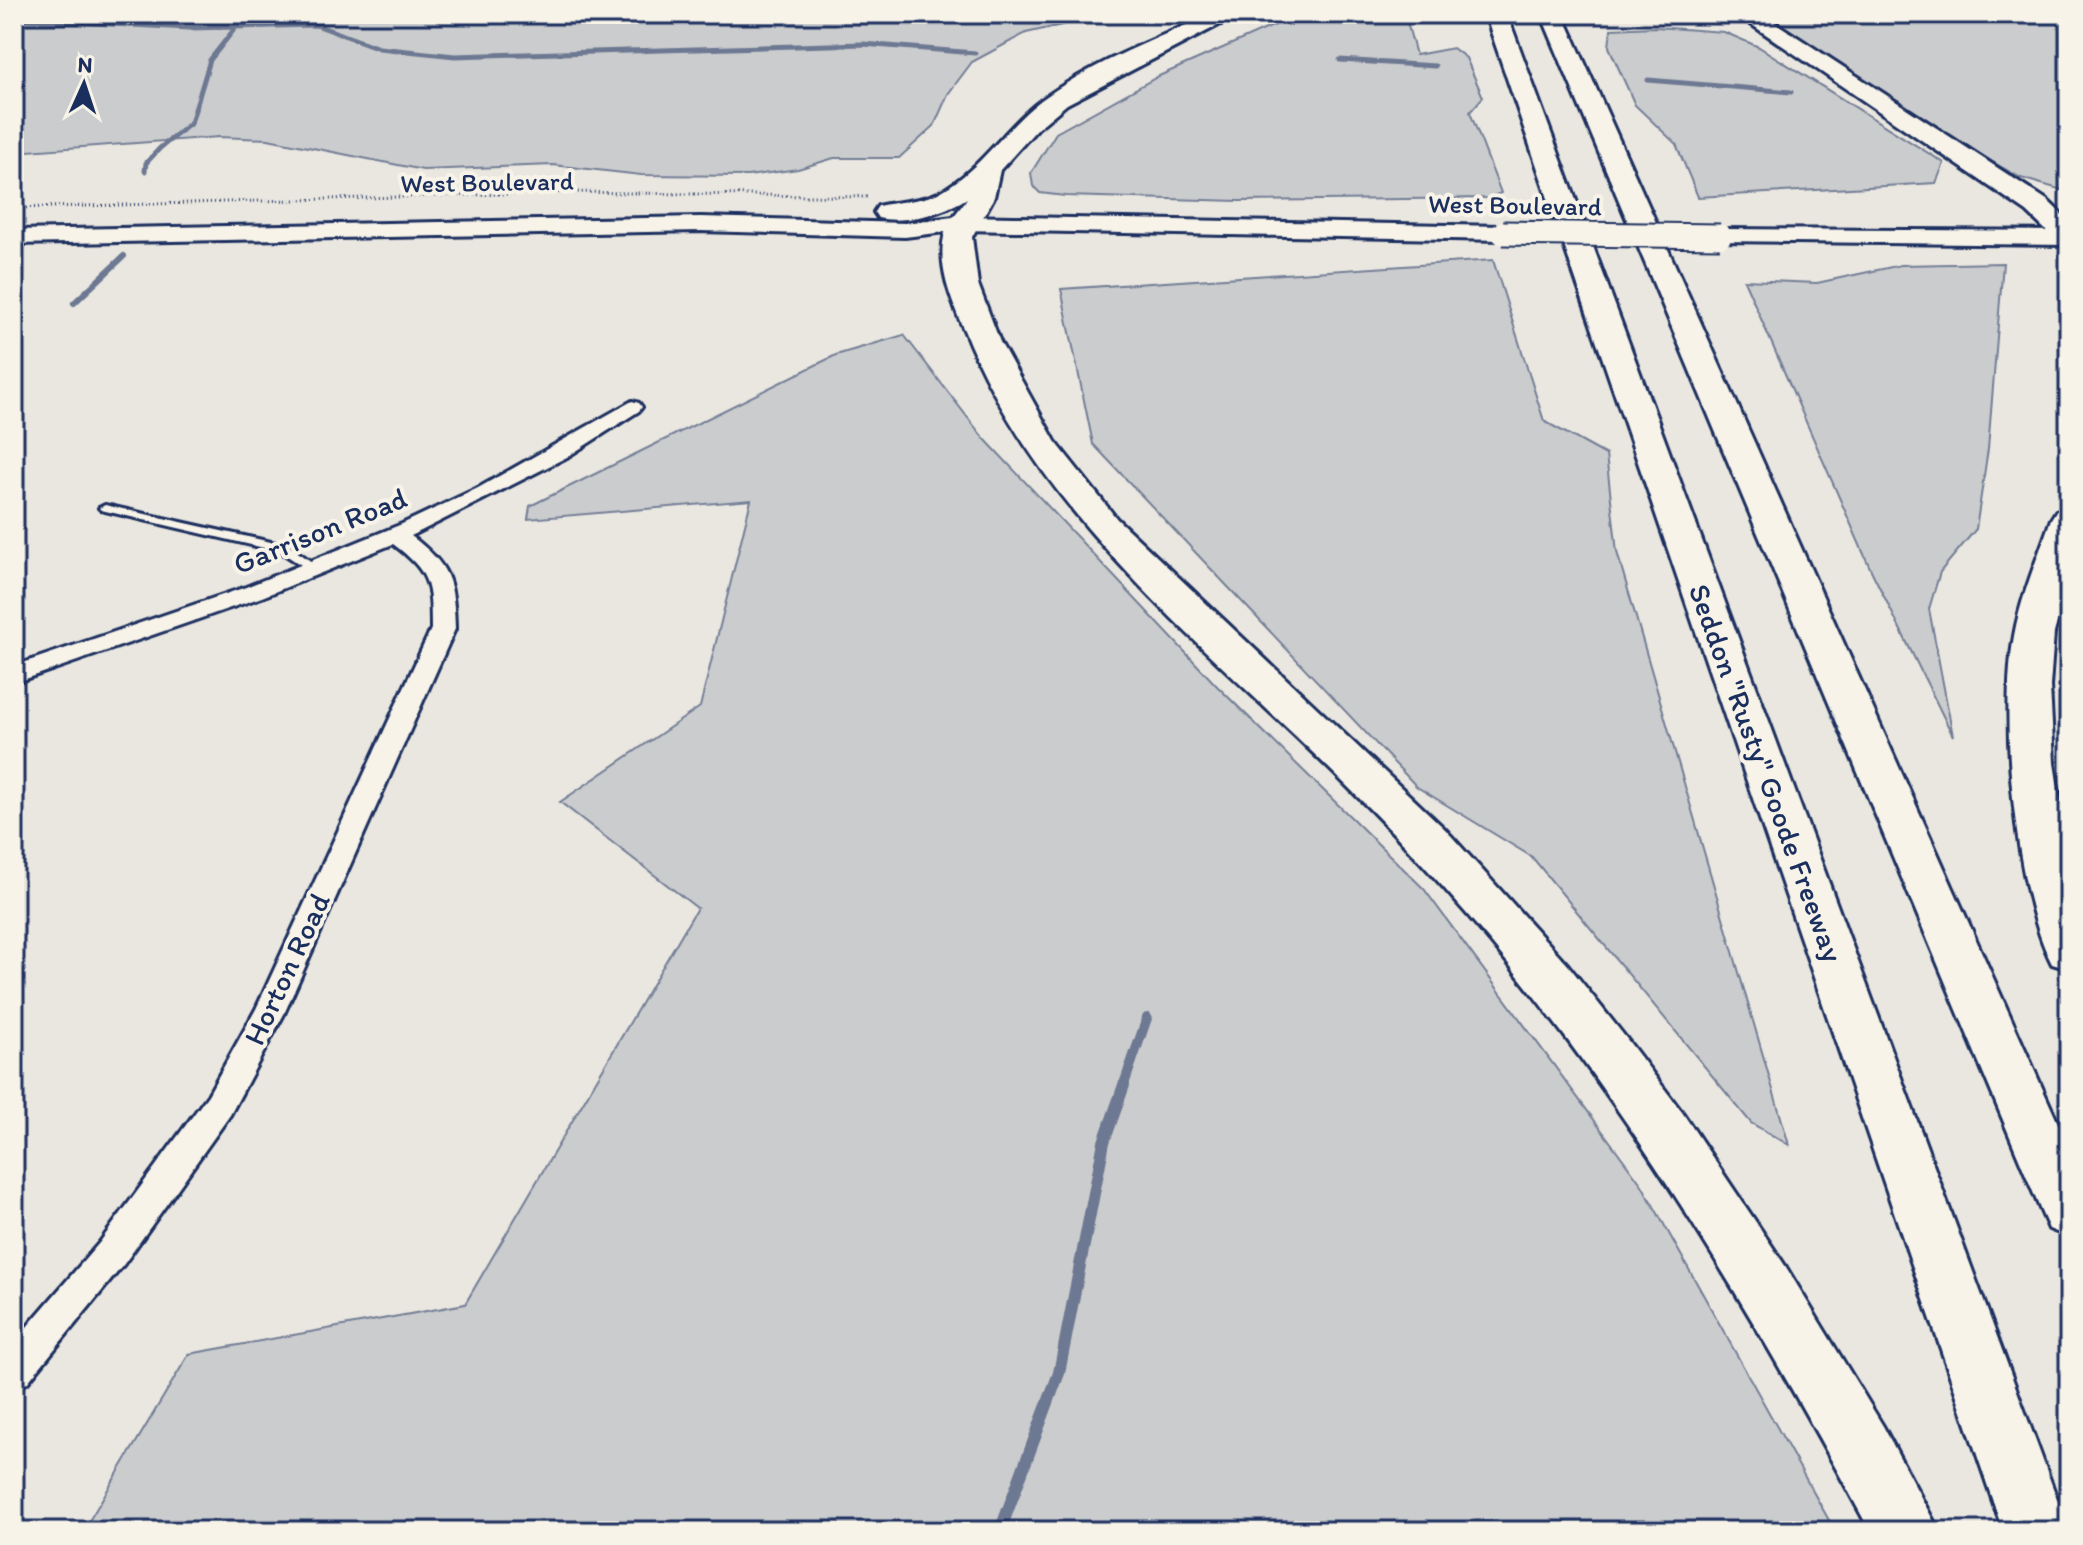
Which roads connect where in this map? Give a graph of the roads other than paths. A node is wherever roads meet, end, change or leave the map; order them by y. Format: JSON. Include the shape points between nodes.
{"nodes":[{"id":1,"x":1229,"y":14,"type":"edge"},
{"id":2,"x":1496,"y":14,"type":"edge"},
{"id":3,"x":1552,"y":14,"type":"edge"},
{"id":4,"x":1747,"y":14,"type":"edge"},
{"id":5,"x":987,"y":168,"type":"junction"},
{"id":6,"x":881,"y":205,"type":"junction"},
{"id":7,"x":14,"y":221,"type":"edge"},
{"id":8,"x":377,"y":221,"type":"junction"},
{"id":9,"x":961,"y":223,"type":"junction"},
{"id":10,"x":14,"y":237,"type":"edge"},
{"id":11,"x":2069,"y":237,"type":"edge"},
{"id":12,"x":632,"y":407,"type":"dead end"},
{"id":13,"x":105,"y":508,"type":"dead end"},
{"id":14,"x":2069,"y":519,"type":"edge"},
{"id":15,"x":397,"y":536,"type":"junction"},
{"id":16,"x":316,"y":569,"type":"junction"},
{"id":17,"x":14,"y":675,"type":"edge"},
{"id":18,"x":2069,"y":950,"type":"edge"},
{"id":19,"x":2069,"y":1211,"type":"edge"},
{"id":20,"x":14,"y":1370,"type":"edge"},
{"id":21,"x":1906,"y":1531,"type":"edge"},
{"id":22,"x":2036,"y":1531,"type":"edge"}],
"edges":[{"from":1,"to":5,"type":"highway","via":[[1056,100],[1005,144]]},
{"from":2,"to":22,"type":"highway","name":"Seddon \"Rusty\" Goode Freeway"},
{"from":3,"to":19,"type":"highway"},
{"from":4,"to":11,"type":"highway","via":[[2037,206]]},
{"from":5,"to":6,"type":"highway","via":[[950,197]]},
{"from":5,"to":9,"type":"highway","via":[[980,200]]},
{"from":6,"to":8,"type":"street","name":"West Boulevard"},
{"from":6,"to":9,"type":"street","name":"West Boulevard"},
{"from":7,"to":8,"type":"street","name":"West Boulevard"},
{"from":8,"to":9,"type":"street","name":"West Boulevard","via":[[905,230]]},
{"from":8,"to":10,"type":"street","name":"West Boulevard","via":[[189,234]]},
{"from":9,"to":11,"type":"street","name":"West Boulevard","bridge":true},
{"from":9,"to":21,"type":"highway","via":[[958,257],[972,312],[1054,463],[1159,583],[1380,791],[1490,907],[1585,1025],[1667,1132],[1792,1328]]},
{"from":12,"to":15,"type":"street","name":"Garrison Road","via":[[563,454]]},
{"from":13,"to":16,"type":"lane","via":[[285,549]]},
{"from":14,"to":18,"type":"highway","via":[[2032,645],[2029,742],[2050,883]]},
{"from":15,"to":16,"type":"street","name":"Garrison Road"},
{"from":15,"to":20,"type":"street","name":"Horton Road","via":[[423,554],[443,581],[443,629],[294,962],[219,1105],[174,1171]]},
{"from":16,"to":17,"type":"street","name":"Garrison Road"}]}
